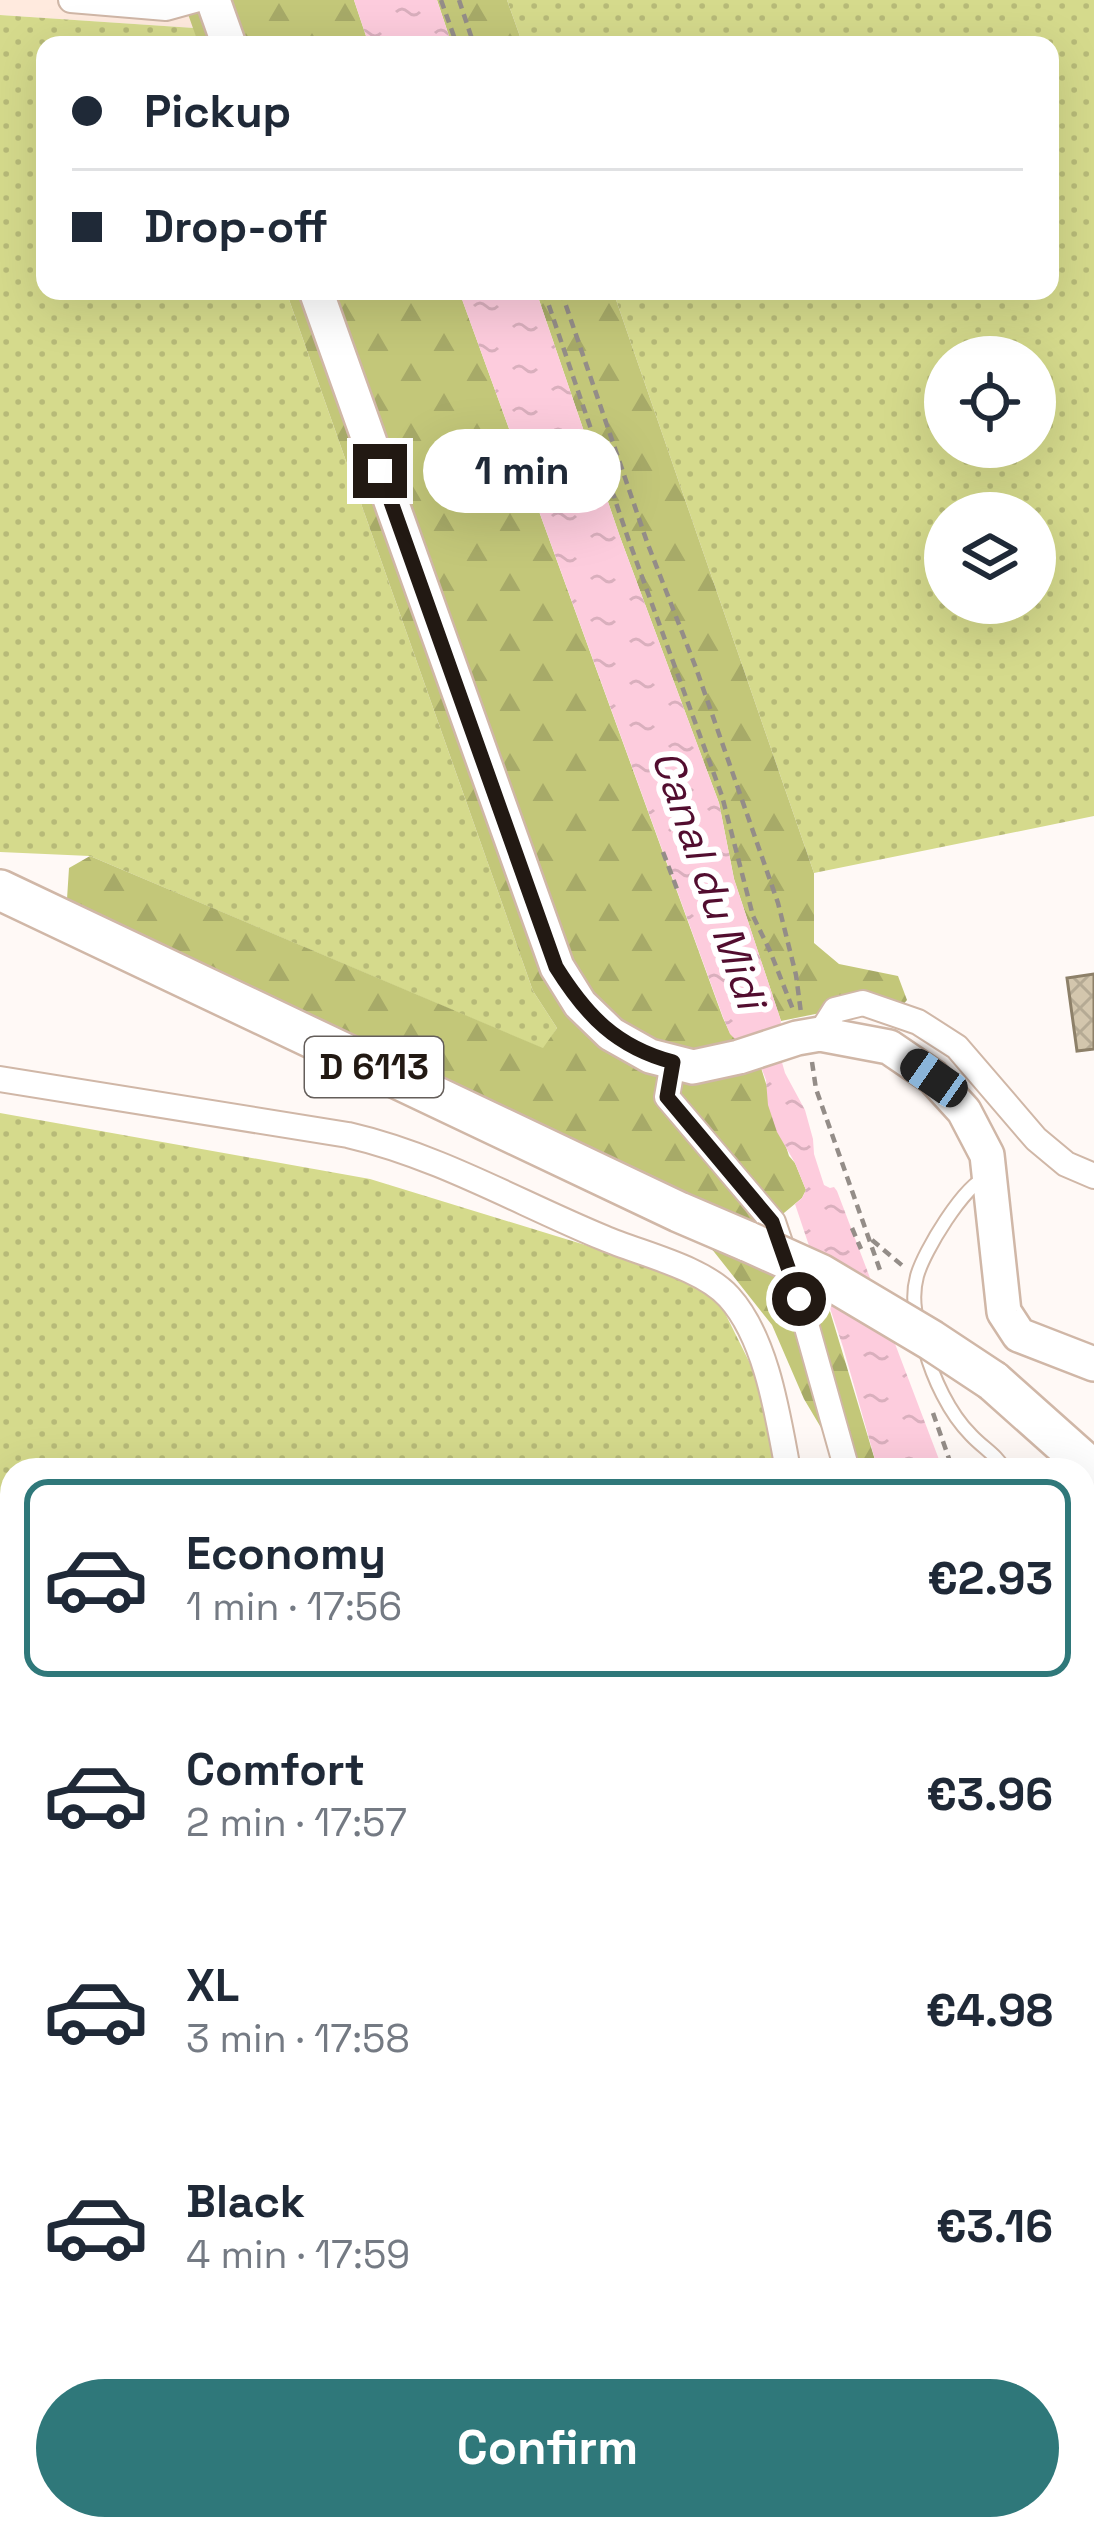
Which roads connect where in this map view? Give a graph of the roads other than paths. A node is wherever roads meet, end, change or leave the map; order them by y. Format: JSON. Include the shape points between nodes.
{"nodes":[{"id":1,"x":71,"y":0,"type":"edge"},
{"id":2,"x":195,"y":0,"type":"edge"},
{"id":3,"x":213,"y":0,"type":"edge"},
{"id":4,"x":226,"y":36,"type":"edge"},
{"id":5,"x":319,"y":300,"type":"edge"},
{"id":6,"x":0,"y":890,"type":"edge"},
{"id":7,"x":807,"y":1036,"type":"junction"},
{"id":8,"x":673,"y":1062,"type":"junction"},
{"id":9,"x":0,"y":1079,"type":"edge"},
{"id":10,"x":989,"y":1176,"type":"junction"},
{"id":11,"x":1094,"y":1176,"type":"edge"},
{"id":12,"x":1094,"y":1364,"type":"edge"},
{"id":13,"x":1037,"y":1418,"type":"junction"},
{"id":14,"x":1094,"y":1450,"type":"edge"},
{"id":15,"x":786,"y":1458,"type":"edge"},
{"id":16,"x":844,"y":1458,"type":"edge"},
{"id":17,"x":998,"y":1458,"type":"edge"},
{"id":18,"x":1080,"y":1458,"type":"edge"}],
"edges":[{"from":1,"to":2,"type":"street","via":[[166,8]]},
{"from":3,"to":4,"type":"street"},
{"from":5,"to":8,"type":"street","via":[[556,967],[611,1034]]},
{"from":6,"to":13,"type":"main road","number":"D 6113","bridge":true,"via":[[820,1274],[931,1340]]},
{"from":7,"to":8,"type":"street","via":[[693,1067]]},
{"from":7,"to":10,"type":"street","via":[[889,1047],[934,1078],[964,1111]]},
{"from":7,"to":11,"type":"street","via":[[835,1010],[863,1003],[918,1022],[957,1047],[1036,1139]]},
{"from":8,"to":16,"type":"street","via":[[667,1097],[772,1222]]},
{"from":9,"to":15,"type":"street","via":[[388,1144],[686,1270],[729,1297],[743,1318],[766,1368]]},
{"from":10,"to":12,"type":"street","via":[[1010,1325]]},
{"from":10,"to":17,"type":"lane","via":[[975,1181],[945,1224],[917,1276],[915,1312],[932,1372],[968,1433]]},
{"from":13,"to":14,"type":"main road","number":"D 6113"},
{"from":13,"to":18,"type":"main road","number":"D 6113"}]}
